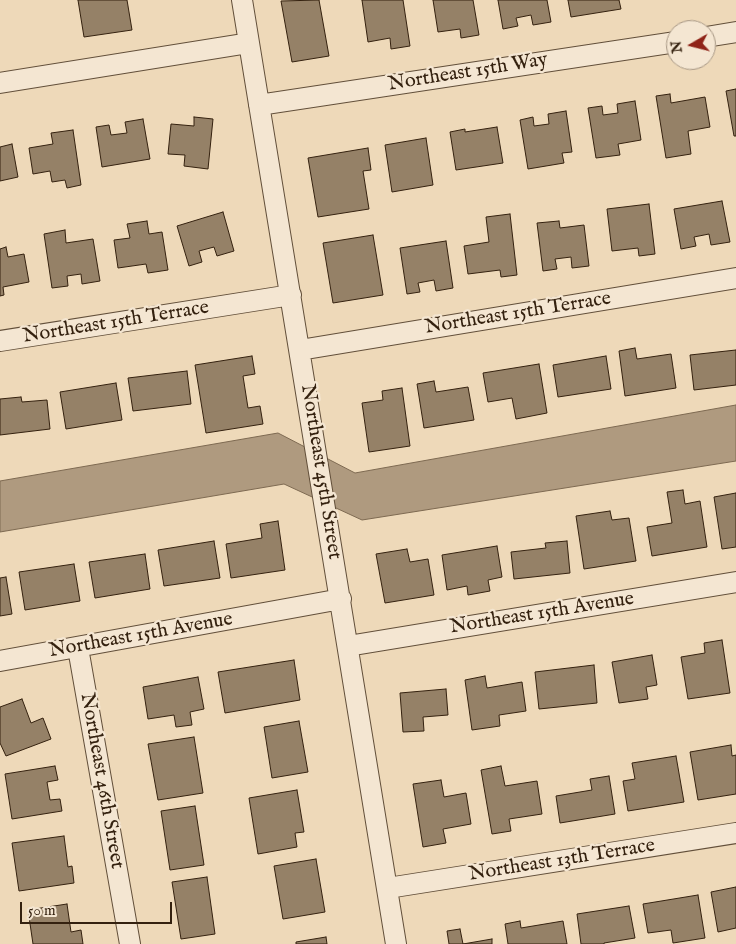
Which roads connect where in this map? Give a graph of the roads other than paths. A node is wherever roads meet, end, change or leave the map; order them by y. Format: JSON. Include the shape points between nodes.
{"nodes":[{"id":1,"x":242,"y":0,"type":"edge"},
{"id":2,"x":736,"y":32,"type":"edge"},
{"id":3,"x":716,"y":35,"type":"edge"},
{"id":4,"x":249,"y":43,"type":"junction"},
{"id":5,"x":666,"y":44,"type":"edge"},
{"id":6,"x":0,"y":83,"type":"edge"},
{"id":7,"x":259,"y":105,"type":"junction"},
{"id":8,"x":736,"y":278,"type":"edge"},
{"id":9,"x":291,"y":295,"type":"junction"},
{"id":10,"x":0,"y":341,"type":"edge"},
{"id":11,"x":300,"y":350,"type":"junction"},
{"id":12,"x":736,"y":582,"type":"edge"},
{"id":13,"x":341,"y":599,"type":"junction"},
{"id":14,"x":348,"y":646,"type":"junction"},
{"id":15,"x":78,"y":648,"type":"junction"},
{"id":16,"x":0,"y":661,"type":"edge"},
{"id":17,"x":736,"y":833,"type":"edge"},
{"id":18,"x":388,"y":888,"type":"junction"},
{"id":19,"x":130,"y":944,"type":"edge"},
{"id":20,"x":396,"y":944,"type":"edge"}],
"edges":[{"from":1,"to":4,"type":"street","name":"Northeast 45th Street"},
{"from":2,"to":3,"type":"street"},
{"from":4,"to":6,"type":"street"},
{"from":4,"to":7,"type":"street","name":"Northeast 45th Street"},
{"from":5,"to":7,"type":"street","name":"Northeast 15th Way"},
{"from":7,"to":9,"type":"street","name":"Northeast 45th Street"},
{"from":8,"to":11,"type":"street","name":"Northeast 15th Terrace"},
{"from":9,"to":10,"type":"street","name":"Northeast 15th Terrace"},
{"from":9,"to":11,"type":"street","name":"Northeast 45th Street"},
{"from":11,"to":13,"type":"street","name":"Northeast 45th Street"},
{"from":12,"to":14,"type":"street","name":"Northeast 15th Avenue"},
{"from":13,"to":14,"type":"street","name":"Northeast 45th Street"},
{"from":13,"to":15,"type":"street","name":"Northeast 15th Avenue"},
{"from":14,"to":18,"type":"street","name":"Northeast 45th Street"},
{"from":15,"to":16,"type":"street","name":"Northeast 15th Avenue"},
{"from":15,"to":19,"type":"street","name":"Northeast 46th Street"},
{"from":17,"to":18,"type":"street","name":"Northeast 13th Terrace"},
{"from":18,"to":20,"type":"street","name":"Northeast 45th Street"}]}
